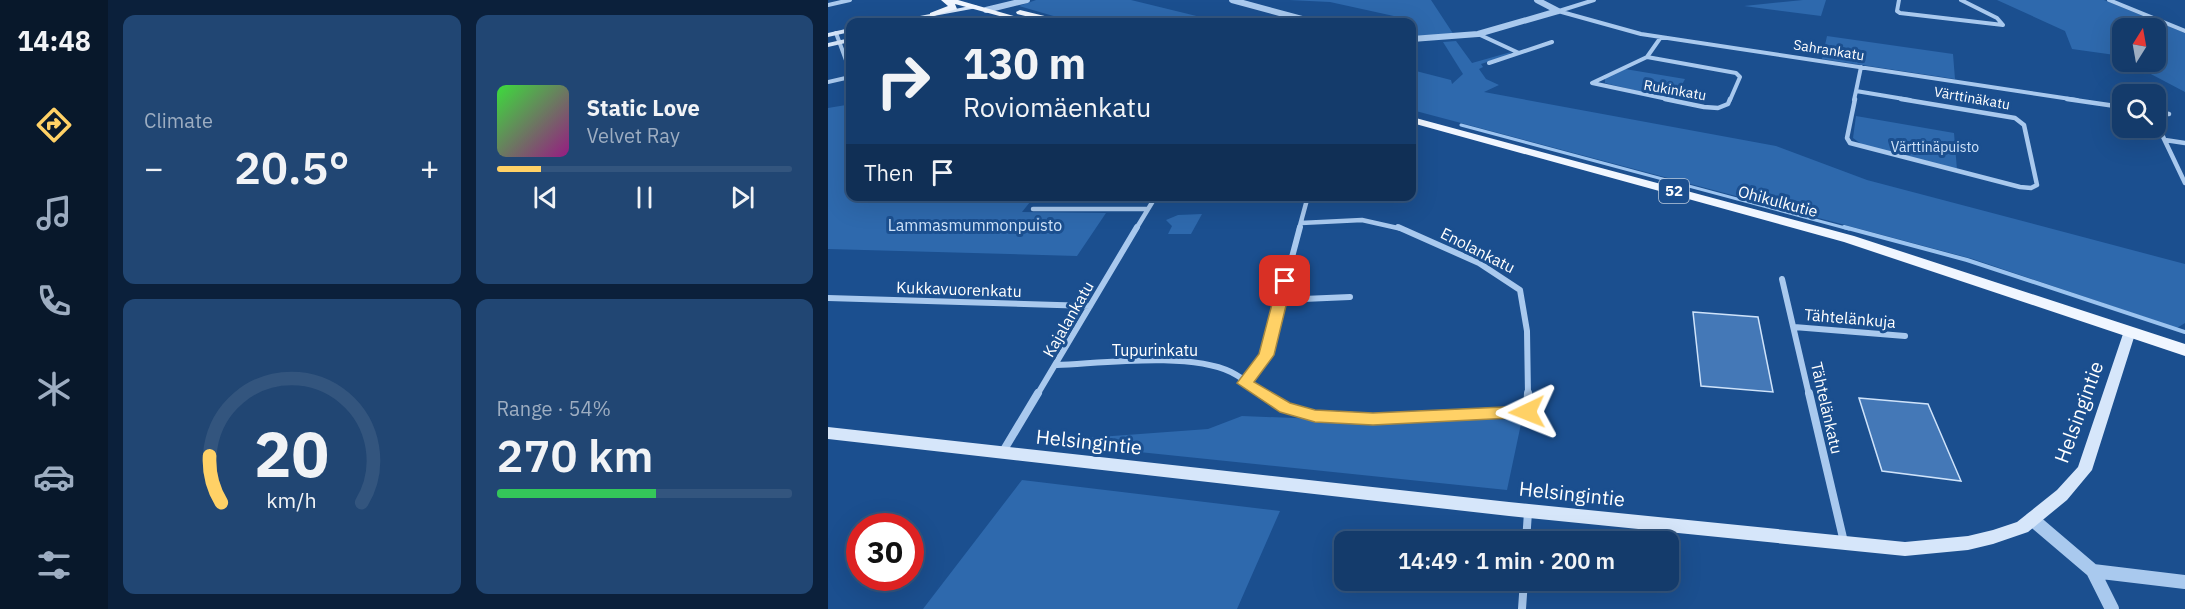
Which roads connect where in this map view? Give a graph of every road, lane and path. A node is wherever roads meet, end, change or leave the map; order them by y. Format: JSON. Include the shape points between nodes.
{"nodes":[{"id":1,"x":850,"y":0,"type":"edge"},
{"id":2,"x":947,"y":0,"type":"edge"},
{"id":3,"x":1027,"y":0,"type":"edge"},
{"id":4,"x":1232,"y":0,"type":"edge"},
{"id":5,"x":1537,"y":0,"type":"edge"},
{"id":6,"x":1594,"y":0,"type":"edge"},
{"id":7,"x":1899,"y":0,"type":"edge"},
{"id":8,"x":1961,"y":0,"type":"edge"},
{"id":9,"x":2109,"y":0,"type":"edge"},
{"id":10,"x":976,"y":3,"type":"edge"},
{"id":11,"x":1004,"y":3,"type":"edge"},
{"id":12,"x":828,"y":4,"type":"edge"},
{"id":13,"x":988,"y":7,"type":"junction"},
{"id":14,"x":1558,"y":11,"type":"junction"},
{"id":15,"x":935,"y":18,"type":"edge"},
{"id":16,"x":936,"y":18,"type":"edge"},
{"id":17,"x":938,"y":18,"type":"edge"},
{"id":18,"x":1019,"y":18,"type":"edge"},
{"id":19,"x":1047,"y":18,"type":"edge"},
{"id":20,"x":1298,"y":18,"type":"edge"},
{"id":21,"x":2185,"y":31,"type":"edge"},
{"id":22,"x":832,"y":34,"type":"edge"},
{"id":23,"x":1478,"y":34,"type":"junction"},
{"id":24,"x":1661,"y":37,"type":"junction"},
{"id":25,"x":1416,"y":39,"type":"edge"},
{"id":26,"x":846,"y":41,"type":"edge"},
{"id":27,"x":839,"y":42,"type":"junction"},
{"id":28,"x":1552,"y":42,"type":"dead end"},
{"id":29,"x":828,"y":45,"type":"edge"},
{"id":30,"x":1519,"y":53,"type":"junction"},
{"id":31,"x":1647,"y":57,"type":"junction"},
{"id":32,"x":846,"y":60,"type":"edge"},
{"id":33,"x":1489,"y":63,"type":"dead end"},
{"id":34,"x":1861,"y":67,"type":"junction"},
{"id":35,"x":846,"y":78,"type":"edge"},
{"id":36,"x":828,"y":82,"type":"edge"},
{"id":37,"x":1856,"y":91,"type":"junction"},
{"id":38,"x":2112,"y":105,"type":"edge"},
{"id":39,"x":2166,"y":114,"type":"edge"},
{"id":40,"x":2169,"y":114,"type":"dead end"},
{"id":41,"x":1416,"y":121,"type":"edge"},
{"id":42,"x":2165,"y":140,"type":"joint"},
{"id":43,"x":2185,"y":143,"type":"edge"},
{"id":44,"x":2185,"y":183,"type":"edge"},
{"id":45,"x":1153,"y":201,"type":"edge"},
{"id":46,"x":1307,"y":201,"type":"edge"},
{"id":47,"x":1033,"y":208,"type":"dead end"},
{"id":48,"x":1148,"y":209,"type":"junction"},
{"id":49,"x":1300,"y":223,"type":"junction"},
{"id":50,"x":1782,"y":279,"type":"dead end"},
{"id":51,"x":1350,"y":297,"type":"dead end"},
{"id":52,"x":828,"y":298,"type":"edge"},
{"id":53,"x":1280,"y":300,"type":"junction"},
{"id":54,"x":1090,"y":306,"type":"junction"},
{"id":55,"x":1794,"y":327,"type":"junction"},
{"id":56,"x":2130,"y":331,"type":"junction"},
{"id":57,"x":1905,"y":336,"type":"dead end"},
{"id":58,"x":2185,"y":350,"type":"edge"},
{"id":59,"x":1057,"y":365,"type":"junction"},
{"id":60,"x":1245,"y":383,"type":"junction"},
{"id":61,"x":1527,"y":412,"type":"joint"},
{"id":62,"x":828,"y":433,"type":"edge"},
{"id":63,"x":1002,"y":453,"type":"junction"},
{"id":64,"x":1528,"y":511,"type":"junction"},
{"id":65,"x":2032,"y":519,"type":"junction"},
{"id":66,"x":1527,"y":531,"type":"edge"},
{"id":67,"x":1844,"y":543,"type":"junction"},
{"id":68,"x":2093,"y":571,"type":"junction"},
{"id":69,"x":2185,"y":582,"type":"edge"},
{"id":70,"x":1523,"y":591,"type":"edge"},
{"id":71,"x":1522,"y":609,"type":"edge"},
{"id":72,"x":2112,"y":609,"type":"edge"}],
"edges":[{"from":1,"to":12,"type":"street"},
{"from":2,"to":10,"type":"main road"},
{"from":2,"to":15,"type":"main road","via":[[954,7]]},
{"from":3,"to":11,"type":"street"},
{"from":4,"to":20,"type":"street"},
{"from":5,"to":14,"type":"street","name":"Sahrankatu"},
{"from":6,"to":14,"type":"street"},
{"from":7,"to":8,"type":"street","via":[[1900,13],[2003,25],[1998,18]]},
{"from":9,"to":21,"type":"street"},
{"from":10,"to":13,"type":"main road"},
{"from":10,"to":16,"type":"main road"},
{"from":11,"to":13,"type":"main road"},
{"from":11,"to":19,"type":"main road"},
{"from":13,"to":17,"type":"main road"},
{"from":13,"to":18,"type":"main road"},
{"from":14,"to":23,"type":"street"},
{"from":14,"to":24,"type":"street","name":"Sahrankatu"},
{"from":22,"to":27,"type":"street"},
{"from":23,"to":25,"type":"street"},
{"from":23,"to":30,"type":"street"},
{"from":24,"to":31,"type":"street","name":"Rukinkatu"},
{"from":24,"to":34,"type":"street","name":"Sahrankatu"},
{"from":26,"to":27,"type":"main road"},
{"from":27,"to":29,"type":"main road"},
{"from":27,"to":32,"type":"street"},
{"from":28,"to":30,"type":"street"},
{"from":30,"to":33,"type":"street"},
{"from":31,"to":31,"type":"street","name":"Rukinkatu","via":[[1592,83],[1718,108],[1728,104],[1740,77],[1727,70]]},
{"from":34,"to":37,"type":"street","name":"Värttinäkatu"},
{"from":34,"to":38,"type":"street","name":"Sahrankatu"},
{"from":35,"to":36,"type":"street"},
{"from":37,"to":37,"type":"street","name":"Värttinäkatu","via":[[1847,138],[1854,145],[2020,187],[2037,185],[2024,125],[2015,118]]},
{"from":39,"to":40,"type":"street"},
{"from":41,"to":56,"type":"main road","name":"Ohikulkutie","number":"52","via":[[1849,239]]},
{"from":42,"to":43,"type":"street"},
{"from":42,"to":44,"type":"street"},
{"from":45,"to":48,"type":"street","name":"Kajalankatu"},
{"from":46,"to":49,"type":"street"},
{"from":47,"to":48,"type":"street"},
{"from":48,"to":54,"type":"street","name":"Kajalankatu"},
{"from":49,"to":53,"type":"street"},
{"from":49,"to":61,"type":"street","name":"Enolankatu","via":[[1358,219],[1384,222],[1501,274],[1519,287],[1524,302]]},
{"from":50,"to":55,"type":"street","name":"Tähtelänkatu"},
{"from":51,"to":53,"type":"street"},
{"from":52,"to":54,"type":"street","name":"Kukkavuorenkatu"},
{"from":53,"to":60,"type":"street","via":[[1266,355]]},
{"from":54,"to":59,"type":"street","name":"Kajalankatu"},
{"from":55,"to":57,"type":"street","name":"Tähtelänkuja"},
{"from":55,"to":67,"type":"street","name":"Tähtelänkatu"},
{"from":56,"to":58,"type":"main road","number":"52"},
{"from":56,"to":65,"type":"main road","name":"Helsingintie","via":[[2084,470],[2062,495]]},
{"from":59,"to":60,"type":"street","name":"Tupurinkatu","via":[[1179,361],[1230,372]]},
{"from":59,"to":63,"type":"street","name":"Kajalankatu"},
{"from":60,"to":61,"type":"street","name":"Tupurinkatu","via":[[1286,408],[1315,416],[1373,419]]},
{"from":62,"to":63,"type":"main road","name":"Helsingintie"},
{"from":63,"to":64,"type":"main road","name":"Helsingintie"},
{"from":64,"to":66,"type":"street"},
{"from":64,"to":67,"type":"main road","name":"Helsingintie"},
{"from":65,"to":67,"type":"main road","name":"Helsingintie","via":[[2022,527],[1968,543],[1905,549]]},
{"from":65,"to":68,"type":"street"},
{"from":68,"to":69,"type":"street"},
{"from":68,"to":72,"type":"street"},
{"from":70,"to":71,"type":"street"}]}
